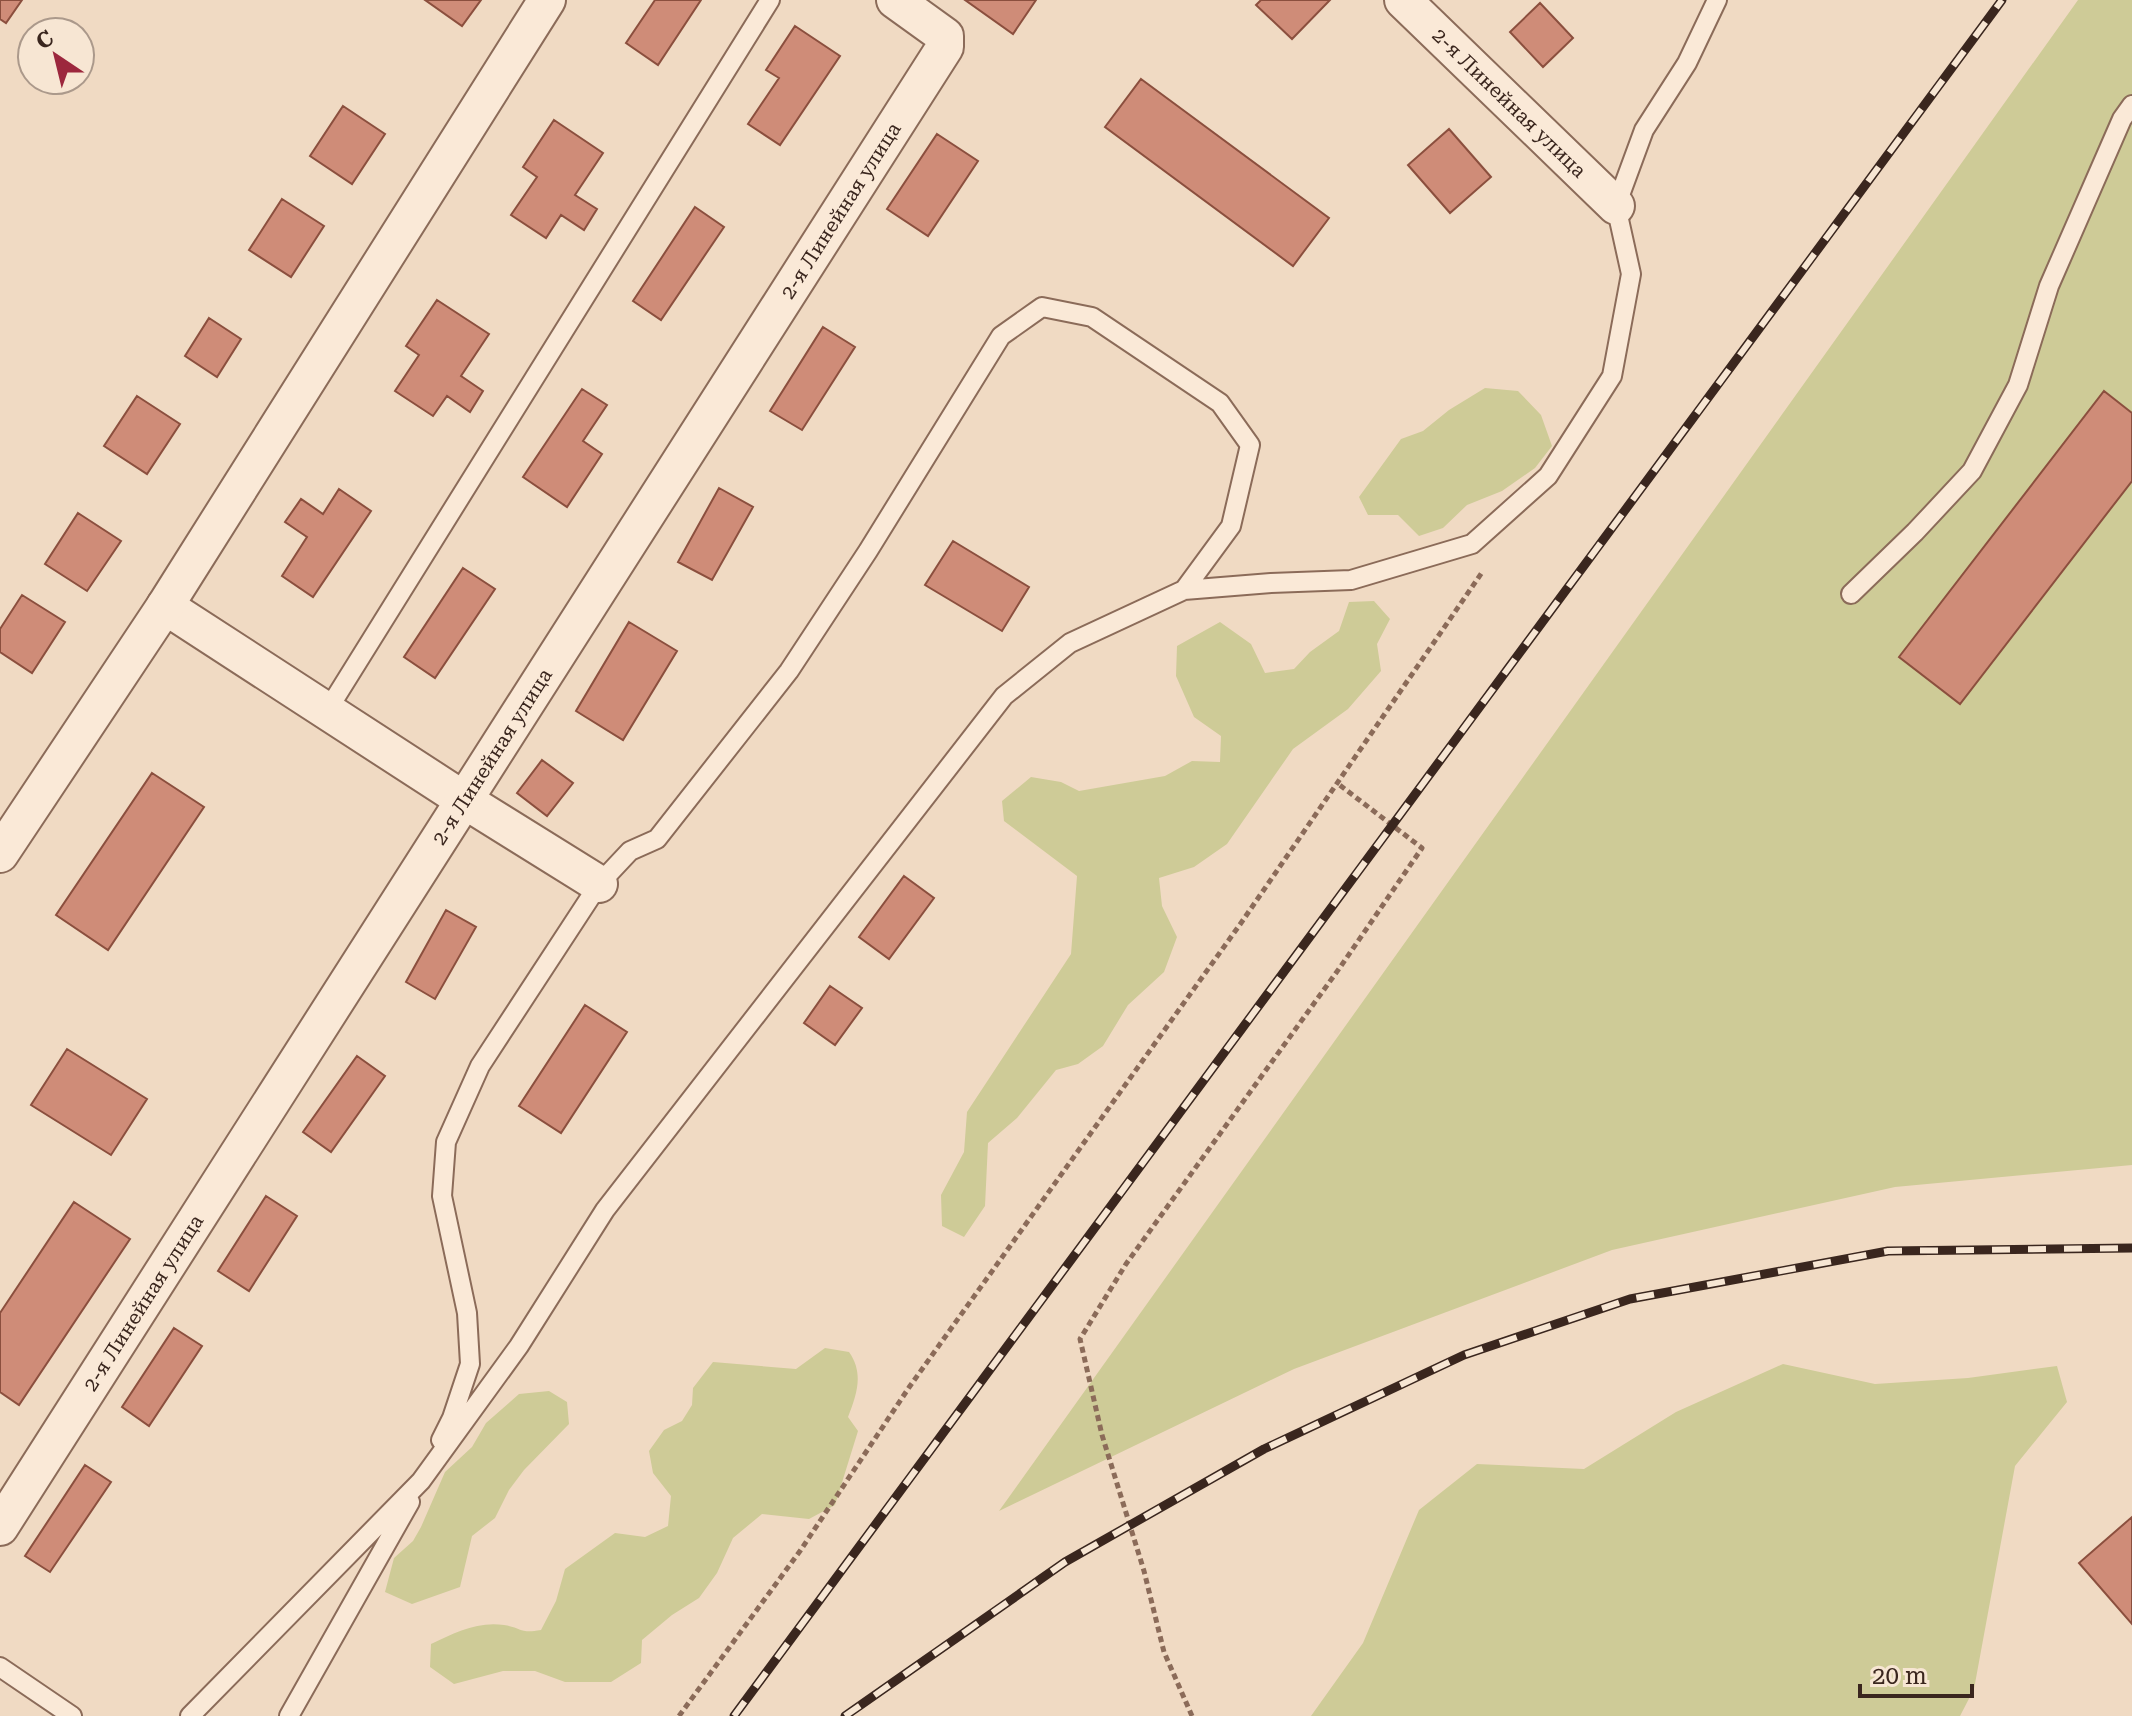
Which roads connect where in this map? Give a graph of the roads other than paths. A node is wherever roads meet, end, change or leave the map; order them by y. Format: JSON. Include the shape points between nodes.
{"nodes":[{"id":1,"x":547,"y":0,"type":"edge"},
{"id":2,"x":770,"y":0,"type":"edge"},
{"id":3,"x":895,"y":0,"type":"edge"},
{"id":4,"x":1403,"y":0,"type":"edge"},
{"id":5,"x":1717,"y":0,"type":"edge"},
{"id":6,"x":2132,"y":105,"type":"edge"},
{"id":7,"x":1616,"y":206,"type":"junction"},
{"id":8,"x":1184,"y":590,"type":"junction"},
{"id":9,"x":1851,"y":594,"type":"dead end"},
{"id":10,"x":165,"y":606,"type":"junction"},
{"id":11,"x":327,"y":711,"type":"junction"},
{"id":12,"x":464,"y":800,"type":"junction"},
{"id":13,"x":0,"y":854,"type":"edge"},
{"id":14,"x":599,"y":884,"type":"junction"},
{"id":15,"x":421,"y":1481,"type":"junction"},
{"id":16,"x":0,"y":1527,"type":"edge"},
{"id":17,"x":0,"y":1667,"type":"edge"},
{"id":18,"x":72,"y":1716,"type":"edge"},
{"id":19,"x":190,"y":1716,"type":"edge"},
{"id":20,"x":289,"y":1716,"type":"edge"}],
"edges":[{"from":1,"to":10,"type":"street"},
{"from":2,"to":11,"type":"lane"},
{"from":3,"to":12,"type":"street","name":"2-я Линейная улица","via":[[945,36],[945,47]]},
{"from":4,"to":7,"type":"street","name":"2-я Линейная улица"},
{"from":5,"to":7,"type":"lane","via":[[1687,63],[1644,130]]},
{"from":6,"to":9,"type":"lane","via":[[2049,286],[2018,385],[1972,471]]},
{"from":7,"to":8,"type":"lane","via":[[1631,274],[1612,376],[1548,476],[1472,544],[1351,580]]},
{"from":8,"to":14,"type":"lane","via":[[1231,526],[1250,445],[1220,403],[1092,317],[1042,307],[1001,336],[789,671],[657,839],[630,851]]},
{"from":8,"to":15,"type":"lane","via":[[1070,643],[1004,696],[605,1210],[519,1346]]},
{"from":10,"to":11,"type":"street"},
{"from":10,"to":13,"type":"street"},
{"from":11,"to":12,"type":"street"},
{"from":12,"to":14,"type":"street"},
{"from":12,"to":16,"type":"street","name":"2-я Линейная улица"},
{"from":14,"to":15,"type":"lane","via":[[480,1066],[446,1142],[442,1196],[467,1313],[470,1364],[452,1418]]},
{"from":15,"to":19,"type":"lane"},
{"from":15,"to":20,"type":"lane"},
{"from":17,"to":18,"type":"lane"}]}
